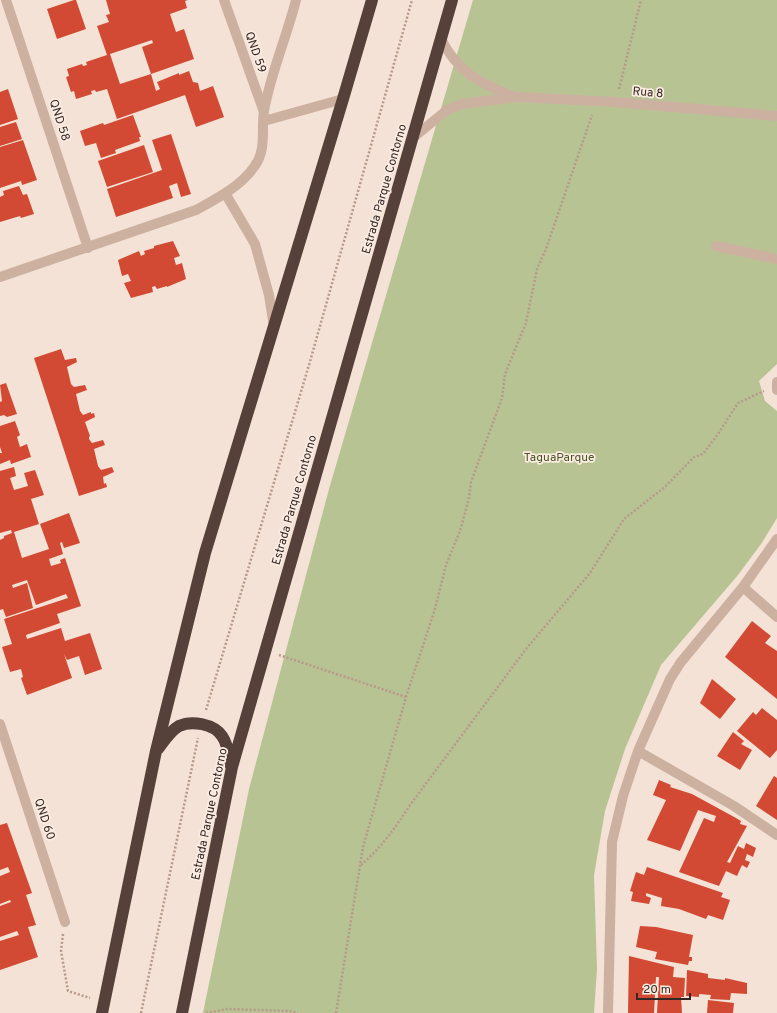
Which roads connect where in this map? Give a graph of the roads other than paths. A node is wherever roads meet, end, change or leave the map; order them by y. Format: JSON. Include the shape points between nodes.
{"nodes":[{"id":1,"x":6,"y":0,"type":"edge"},
{"id":2,"x":224,"y":0,"type":"edge"},
{"id":3,"x":296,"y":0,"type":"edge"},
{"id":4,"x":372,"y":0,"type":"edge"},
{"id":5,"x":452,"y":0,"type":"edge"},
{"id":6,"x":441,"y":39,"type":"junction"},
{"id":7,"x":516,"y":97,"type":"junction"},
{"id":8,"x":344,"y":99,"type":"junction"},
{"id":9,"x":264,"y":116,"type":"junction"},
{"id":10,"x":777,"y":116,"type":"edge"},
{"id":11,"x":414,"y":137,"type":"junction"},
{"id":12,"x":225,"y":193,"type":"junction"},
{"id":13,"x":716,"y":246,"type":"dead end"},
{"id":14,"x":88,"y":248,"type":"junction"},
{"id":15,"x":777,"y":259,"type":"edge"},
{"id":16,"x":0,"y":277,"type":"edge"},
{"id":17,"x":274,"y":328,"type":"junction"},
{"id":18,"x":777,"y":539,"type":"edge"},
{"id":19,"x":743,"y":587,"type":"junction"},
{"id":20,"x":777,"y":617,"type":"edge"},
{"id":21,"x":0,"y":724,"type":"edge"},
{"id":22,"x":156,"y":751,"type":"junction"},
{"id":23,"x":638,"y":752,"type":"junction"},
{"id":24,"x":232,"y":767,"type":"junction"},
{"id":25,"x":777,"y":835,"type":"edge"},
{"id":26,"x":65,"y":922,"type":"road end"},
{"id":27,"x":103,"y":1008,"type":"edge"},
{"id":28,"x":182,"y":1013,"type":"edge"},
{"id":29,"x":608,"y":1013,"type":"edge"}],
"edges":[{"from":1,"to":14,"type":"street","name":"QND 58"},
{"from":2,"to":9,"type":"street","name":"QND 59"},
{"from":3,"to":9,"type":"street"},
{"from":4,"to":8,"type":"highway"},
{"from":5,"to":6,"type":"highway","name":"Estrada Parque Contorno"},
{"from":6,"to":7,"type":"street","via":[[454,61],[465,71],[497,90]]},
{"from":6,"to":11,"type":"highway","name":"Estrada Parque Contorno"},
{"from":7,"to":10,"type":"street","name":"Rua 8","via":[[616,102]]},
{"from":7,"to":11,"type":"street","via":[[462,104],[446,110]]},
{"from":8,"to":9,"type":"street"},
{"from":8,"to":17,"type":"highway"},
{"from":9,"to":12,"type":"street","via":[[262,146],[255,166],[240,183]]},
{"from":11,"to":24,"type":"highway","name":"Estrada Parque Contorno"},
{"from":12,"to":14,"type":"street","via":[[196,210]]},
{"from":12,"to":17,"type":"street","via":[[255,244],[269,295]]},
{"from":13,"to":15,"type":"street"},
{"from":14,"to":16,"type":"street"},
{"from":17,"to":22,"type":"highway","via":[[205,554]]},
{"from":18,"to":19,"type":"street"},
{"from":19,"to":20,"type":"street"},
{"from":19,"to":23,"type":"street","via":[[670,679]]},
{"from":21,"to":26,"type":"street","name":"QND 60"},
{"from":22,"to":24,"type":"highway","via":[[180,726],[202,725],[222,735]]},
{"from":22,"to":27,"type":"highway"},
{"from":23,"to":25,"type":"street","via":[[734,806]]},
{"from":23,"to":29,"type":"street","via":[[623,796],[612,842]]},
{"from":24,"to":28,"type":"highway","name":"Estrada Parque Contorno"}]}
